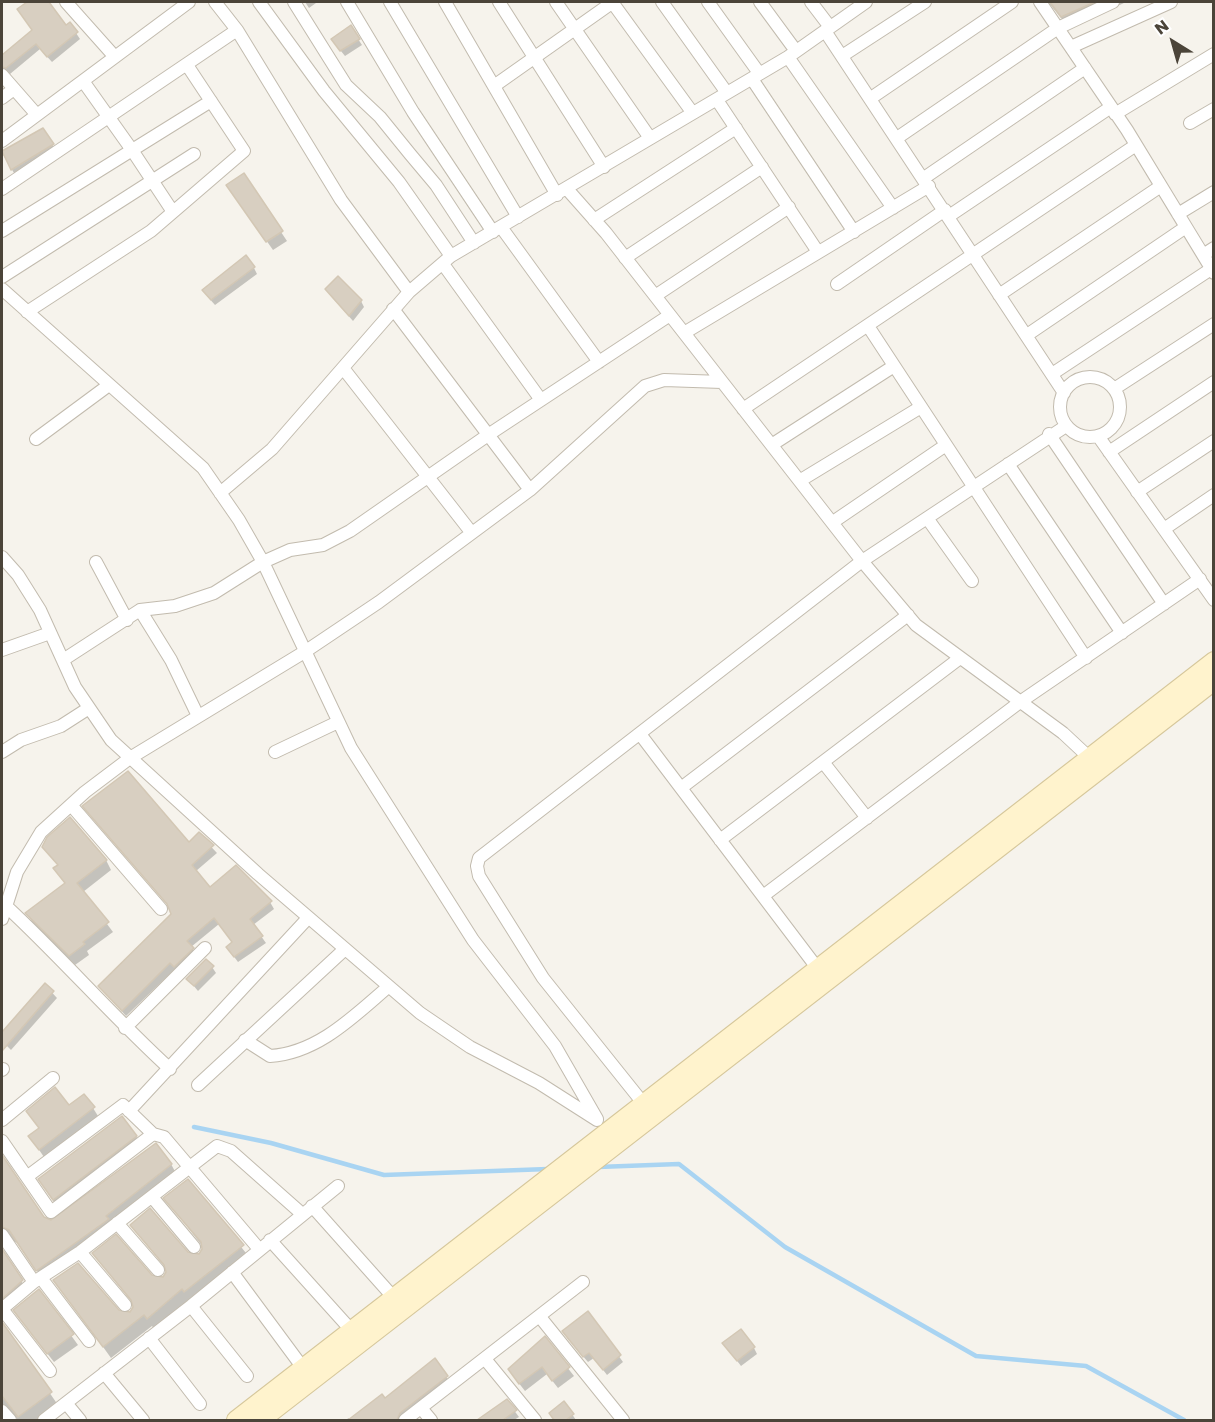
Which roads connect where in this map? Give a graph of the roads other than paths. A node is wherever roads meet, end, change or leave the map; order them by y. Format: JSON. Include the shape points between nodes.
{"nodes":[{"id":1,"x":66,"y":2,"type":"edge"},
{"id":2,"x":189,"y":2,"type":"edge"},
{"id":3,"x":215,"y":2,"type":"edge"},
{"id":4,"x":259,"y":2,"type":"edge"},
{"id":5,"x":294,"y":2,"type":"edge"},
{"id":6,"x":347,"y":2,"type":"edge"},
{"id":7,"x":390,"y":2,"type":"edge"},
{"id":8,"x":445,"y":2,"type":"edge"},
{"id":9,"x":499,"y":2,"type":"edge"},
{"id":10,"x":556,"y":2,"type":"edge"},
{"id":11,"x":613,"y":2,"type":"edge"},
{"id":12,"x":662,"y":2,"type":"edge"},
{"id":13,"x":708,"y":2,"type":"edge"},
{"id":14,"x":760,"y":2,"type":"edge"},
{"id":15,"x":811,"y":2,"type":"edge"},
{"id":16,"x":866,"y":2,"type":"edge"},
{"id":17,"x":925,"y":2,"type":"edge"},
{"id":18,"x":1012,"y":2,"type":"edge"},
{"id":19,"x":1040,"y":2,"type":"edge"},
{"id":20,"x":1113,"y":2,"type":"edge"},
{"id":21,"x":1171,"y":2,"type":"edge"},
{"id":22,"x":576,"y":28,"type":"junction"},
{"id":23,"x":1058,"y":28,"type":"junction"},
{"id":24,"x":828,"y":29,"type":"junction"},
{"id":25,"x":237,"y":30,"type":"junction"},
{"id":26,"x":1071,"y":47,"type":"junction"},
{"id":27,"x":792,"y":54,"type":"junction"},
{"id":28,"x":1214,"y":54,"type":"edge"},
{"id":29,"x":842,"y":56,"type":"junction"},
{"id":30,"x":115,"y":57,"type":"junction"},
{"id":31,"x":535,"y":57,"type":"junction"},
{"id":32,"x":187,"y":65,"type":"junction"},
{"id":33,"x":1085,"y":68,"type":"junction"},
{"id":34,"x":2,"y":75,"type":"edge"},
{"id":35,"x":755,"y":76,"type":"junction"},
{"id":36,"x":82,"y":81,"type":"junction"},
{"id":37,"x":494,"y":86,"type":"junction"},
{"id":38,"x":14,"y":89,"type":"junction"},
{"id":39,"x":722,"y":96,"type":"junction"},
{"id":40,"x":2,"y":98,"type":"edge"},
{"id":41,"x":871,"y":98,"type":"junction"},
{"id":42,"x":211,"y":102,"type":"junction"},
{"id":43,"x":1113,"y":110,"type":"junction"},
{"id":44,"x":1214,"y":110,"type":"edge"},
{"id":45,"x":692,"y":112,"type":"junction"},
{"id":46,"x":37,"y":115,"type":"junction"},
{"id":47,"x":109,"y":119,"type":"junction"},
{"id":48,"x":1190,"y":123,"type":"dead end"},
{"id":49,"x":736,"y":128,"type":"junction"},
{"id":50,"x":650,"y":138,"type":"junction"},
{"id":51,"x":897,"y":138,"type":"junction"},
{"id":52,"x":2,"y":141,"type":"edge"},
{"id":53,"x":1136,"y":145,"type":"junction"},
{"id":54,"x":132,"y":150,"type":"junction"},
{"id":55,"x":194,"y":154,"type":"dead end"},
{"id":56,"x":604,"y":167,"type":"junction"},
{"id":57,"x":762,"y":167,"type":"junction"},
{"id":58,"x":153,"y":182,"type":"junction"},
{"id":59,"x":926,"y":182,"type":"junction"},
{"id":60,"x":1161,"y":186,"type":"junction"},
{"id":61,"x":2,"y":189,"type":"edge"},
{"id":62,"x":562,"y":192,"type":"junction"},
{"id":63,"x":1214,"y":192,"type":"edge"},
{"id":64,"x":789,"y":207,"type":"junction"},
{"id":65,"x":893,"y":208,"type":"junction"},
{"id":66,"x":172,"y":212,"type":"junction"},
{"id":67,"x":947,"y":213,"type":"junction"},
{"id":68,"x":1178,"y":214,"type":"junction"},
{"id":69,"x":518,"y":218,"type":"junction"},
{"id":70,"x":594,"y":220,"type":"junction"},
{"id":71,"x":1186,"y":227,"type":"junction"},
{"id":72,"x":497,"y":230,"type":"junction"},
{"id":73,"x":2,"y":231,"type":"edge"},
{"id":74,"x":854,"y":231,"type":"junction"},
{"id":75,"x":474,"y":243,"type":"junction"},
{"id":76,"x":818,"y":252,"type":"junction"},
{"id":77,"x":1208,"y":252,"type":"edge"},
{"id":78,"x":975,"y":256,"type":"junction"},
{"id":79,"x":626,"y":258,"type":"junction"},
{"id":80,"x":447,"y":260,"type":"junction"},
{"id":81,"x":1212,"y":271,"type":"edge"},
{"id":82,"x":2,"y":277,"type":"edge"},
{"id":83,"x":837,"y":284,"type":"dead end"},
{"id":84,"x":2,"y":290,"type":"edge"},
{"id":85,"x":409,"y":292,"type":"junction"},
{"id":86,"x":999,"y":295,"type":"junction"},
{"id":87,"x":655,"y":296,"type":"junction"},
{"id":88,"x":393,"y":309,"type":"junction"},
{"id":89,"x":27,"y":312,"type":"junction"},
{"id":90,"x":670,"y":315,"type":"junction"},
{"id":91,"x":1214,"y":324,"type":"edge"},
{"id":92,"x":868,"y":326,"type":"junction"},
{"id":93,"x":684,"y":333,"type":"junction"},
{"id":94,"x":1027,"y":335,"type":"junction"},
{"id":95,"x":599,"y":362,"type":"junction"},
{"id":96,"x":894,"y":366,"type":"junction"},
{"id":97,"x":343,"y":368,"type":"junction"},
{"id":98,"x":1052,"y":374,"type":"junction"},
{"id":99,"x":722,"y":382,"type":"junction"},
{"id":100,"x":1214,"y":382,"type":"edge"},
{"id":101,"x":109,"y":385,"type":"junction"},
{"id":102,"x":1114,"y":389,"type":"junction"},
{"id":103,"x":1064,"y":393,"type":"junction"},
{"id":104,"x":541,"y":400,"type":"junction"},
{"id":105,"x":921,"y":407,"type":"junction"},
{"id":106,"x":743,"y":409,"type":"junction"},
{"id":107,"x":1066,"y":426,"type":"junction"},
{"id":108,"x":488,"y":435,"type":"junction"},
{"id":109,"x":1050,"y":435,"type":"junction"},
{"id":110,"x":1098,"y":436,"type":"junction"},
{"id":111,"x":36,"y":439,"type":"dead end"},
{"id":112,"x":1214,"y":441,"type":"edge"},
{"id":113,"x":773,"y":444,"type":"junction"},
{"id":114,"x":946,"y":445,"type":"junction"},
{"id":115,"x":1109,"y":452,"type":"junction"},
{"id":116,"x":1008,"y":464,"type":"junction"},
{"id":117,"x":428,"y":477,"type":"junction"},
{"id":118,"x":801,"y":480,"type":"junction"},
{"id":119,"x":973,"y":487,"type":"junction"},
{"id":120,"x":530,"y":490,"type":"junction"},
{"id":121,"x":1137,"y":492,"type":"junction"},
{"id":122,"x":220,"y":493,"type":"junction"},
{"id":123,"x":1214,"y":495,"type":"edge"},
{"id":124,"x":927,"y":518,"type":"junction"},
{"id":125,"x":833,"y":522,"type":"junction"},
{"id":126,"x":1164,"y":529,"type":"junction"},
{"id":127,"x":471,"y":532,"type":"junction"},
{"id":128,"x":2,"y":556,"type":"edge"},
{"id":129,"x":862,"y":561,"type":"junction"},
{"id":130,"x":96,"y":562,"type":"dead end"},
{"id":131,"x":263,"y":562,"type":"junction"},
{"id":132,"x":1200,"y":579,"type":"junction"},
{"id":133,"x":972,"y":581,"type":"dead end"},
{"id":134,"x":1214,"y":600,"type":"edge"},
{"id":135,"x":1164,"y":604,"type":"junction"},
{"id":136,"x":140,"y":610,"type":"junction"},
{"id":137,"x":908,"y":615,"type":"junction"},
{"id":138,"x":127,"y":620,"type":"junction"},
{"id":139,"x":50,"y":633,"type":"junction"},
{"id":140,"x":1122,"y":633,"type":"junction"},
{"id":141,"x":2,"y":650,"type":"edge"},
{"id":142,"x":306,"y":651,"type":"junction"},
{"id":143,"x":960,"y":658,"type":"junction"},
{"id":144,"x":1086,"y":658,"type":"junction"},
{"id":145,"x":63,"y":660,"type":"junction"},
{"id":146,"x":1214,"y":661,"type":"edge"},
{"id":147,"x":1214,"y":681,"type":"edge"},
{"id":148,"x":1020,"y":702,"type":"junction"},
{"id":149,"x":89,"y":708,"type":"junction"},
{"id":150,"x":198,"y":716,"type":"junction"},
{"id":151,"x":338,"y":722,"type":"junction"},
{"id":152,"x":640,"y":734,"type":"junction"},
{"id":153,"x":2,"y":752,"type":"edge"},
{"id":154,"x":275,"y":752,"type":"dead end"},
{"id":155,"x":130,"y":758,"type":"junction"},
{"id":156,"x":823,"y":762,"type":"junction"},
{"id":157,"x":1095,"y":763,"type":"junction"},
{"id":158,"x":681,"y":788,"type":"junction"},
{"id":159,"x":71,"y":805,"type":"junction"},
{"id":160,"x":867,"y":818,"type":"junction"},
{"id":161,"x":720,"y":840,"type":"junction"},
{"id":162,"x":763,"y":896,"type":"junction"},
{"id":163,"x":161,"y":909,"type":"dead end"},
{"id":164,"x":3,"y":912,"type":"edge"},
{"id":165,"x":308,"y":918,"type":"junction"},
{"id":166,"x":205,"y":948,"type":"dead end"},
{"id":167,"x":345,"y":949,"type":"junction"},
{"id":168,"x":818,"y":969,"type":"junction"},
{"id":169,"x":388,"y":987,"type":"junction"},
{"id":170,"x":125,"y":1028,"type":"junction"},
{"id":171,"x":245,"y":1040,"type":"junction"},
{"id":172,"x":170,"y":1069,"type":"junction"},
{"id":173,"x":53,"y":1078,"type":"dead end"},
{"id":174,"x":198,"y":1085,"type":"dead end"},
{"id":175,"x":643,"y":1103,"type":"junction"},
{"id":176,"x":129,"y":1111,"type":"junction"},
{"id":177,"x":2,"y":1120,"type":"edge"},
{"id":178,"x":153,"y":1134,"type":"junction"},
{"id":179,"x":607,"y":1136,"type":"junction"},
{"id":180,"x":2,"y":1142,"type":"edge"},
{"id":181,"x":188,"y":1166,"type":"junction"},
{"id":182,"x":28,"y":1176,"type":"junction"},
{"id":183,"x":557,"y":1181,"type":"junction"},
{"id":184,"x":338,"y":1186,"type":"dead end"},
{"id":185,"x":152,"y":1197,"type":"junction"},
{"id":186,"x":307,"y":1209,"type":"junction"},
{"id":187,"x":117,"y":1223,"type":"junction"},
{"id":188,"x":2,"y":1235,"type":"edge"},
{"id":189,"x":270,"y":1240,"type":"junction"},
{"id":190,"x":194,"y":1247,"type":"dead end"},
{"id":191,"x":259,"y":1249,"type":"junction"},
{"id":192,"x":80,"y":1252,"type":"junction"},
{"id":193,"x":158,"y":1270,"type":"dead end"},
{"id":194,"x":232,"y":1272,"type":"junction"},
{"id":195,"x":37,"y":1280,"type":"junction"},
{"id":196,"x":583,"y":1282,"type":"dead end"},
{"id":197,"x":394,"y":1298,"type":"junction"},
{"id":198,"x":125,"y":1305,"type":"dead end"},
{"id":199,"x":190,"y":1306,"type":"junction"},
{"id":200,"x":2,"y":1309,"type":"edge"},
{"id":201,"x":540,"y":1317,"type":"junction"},
{"id":202,"x":352,"y":1331,"type":"junction"},
{"id":203,"x":149,"y":1338,"type":"junction"},
{"id":204,"x":90,"y":1341,"type":"dead end"},
{"id":205,"x":485,"y":1359,"type":"junction"},
{"id":206,"x":303,"y":1368,"type":"junction"},
{"id":207,"x":50,"y":1371,"type":"dead end"},
{"id":208,"x":104,"y":1373,"type":"junction"},
{"id":209,"x":247,"y":1376,"type":"dead end"},
{"id":210,"x":66,"y":1403,"type":"junction"},
{"id":211,"x":200,"y":1404,"type":"dead end"},
{"id":212,"x":421,"y":1408,"type":"junction"},
{"id":213,"x":2,"y":1411,"type":"edge"},
{"id":214,"x":10,"y":1420,"type":"edge"},
{"id":215,"x":44,"y":1420,"type":"edge"},
{"id":216,"x":80,"y":1420,"type":"edge"},
{"id":217,"x":143,"y":1420,"type":"edge"},
{"id":218,"x":236,"y":1420,"type":"edge"},
{"id":219,"x":261,"y":1420,"type":"edge"},
{"id":220,"x":405,"y":1420,"type":"edge"},
{"id":221,"x":431,"y":1420,"type":"edge"},
{"id":222,"x":535,"y":1420,"type":"edge"},
{"id":223,"x":623,"y":1420,"type":"edge"}],
"edges":[{"from":1,"to":30,"type":"street"},
{"from":2,"to":30,"type":"street"},
{"from":3,"to":25,"type":"street"},
{"from":4,"to":80,"type":"street","via":[[324,91],[399,182]]},
{"from":5,"to":75,"type":"street","via":[[346,85],[380,117],[436,185]]},
{"from":6,"to":72,"type":"street","via":[[413,112]]},
{"from":7,"to":69,"type":"street"},
{"from":8,"to":37,"type":"street"},
{"from":9,"to":31,"type":"street"},
{"from":10,"to":22,"type":"street"},
{"from":11,"to":22,"type":"street"},
{"from":11,"to":45,"type":"street"},
{"from":12,"to":39,"type":"street"},
{"from":13,"to":35,"type":"street"},
{"from":14,"to":27,"type":"street"},
{"from":15,"to":24,"type":"street"},
{"from":16,"to":24,"type":"street"},
{"from":17,"to":29,"type":"street"},
{"from":18,"to":41,"type":"street"},
{"from":19,"to":23,"type":"street"},
{"from":20,"to":23,"type":"street"},
{"from":21,"to":26,"type":"street"},
{"from":22,"to":31,"type":"street"},
{"from":22,"to":50,"type":"street"},
{"from":23,"to":26,"type":"street"},
{"from":23,"to":51,"type":"street"},
{"from":24,"to":27,"type":"street"},
{"from":24,"to":29,"type":"street"},
{"from":25,"to":32,"type":"street"},
{"from":25,"to":85,"type":"street","via":[[340,200]]},
{"from":26,"to":33,"type":"street"},
{"from":27,"to":35,"type":"street"},
{"from":27,"to":65,"type":"street"},
{"from":28,"to":43,"type":"street"},
{"from":29,"to":41,"type":"street"},
{"from":30,"to":36,"type":"street"},
{"from":31,"to":37,"type":"street"},
{"from":31,"to":56,"type":"street"},
{"from":32,"to":42,"type":"street"},
{"from":32,"to":47,"type":"street"},
{"from":33,"to":43,"type":"street"},
{"from":33,"to":59,"type":"street"},
{"from":34,"to":38,"type":"street"},
{"from":35,"to":39,"type":"street"},
{"from":35,"to":74,"type":"street"},
{"from":36,"to":46,"type":"street"},
{"from":36,"to":47,"type":"street"},
{"from":37,"to":62,"type":"street"},
{"from":38,"to":40,"type":"street"},
{"from":38,"to":46,"type":"street"},
{"from":39,"to":45,"type":"street"},
{"from":39,"to":49,"type":"street"},
{"from":41,"to":51,"type":"street"},
{"from":42,"to":54,"type":"street"},
{"from":42,"to":66,"type":"street","via":[[244,151]]},
{"from":43,"to":53,"type":"street"},
{"from":43,"to":67,"type":"street"},
{"from":44,"to":48,"type":"street"},
{"from":45,"to":50,"type":"street"},
{"from":46,"to":52,"type":"street"},
{"from":47,"to":54,"type":"street"},
{"from":47,"to":61,"type":"street"},
{"from":49,"to":57,"type":"street"},
{"from":49,"to":70,"type":"street"},
{"from":50,"to":56,"type":"street"},
{"from":51,"to":59,"type":"street"},
{"from":53,"to":60,"type":"street"},
{"from":53,"to":78,"type":"street"},
{"from":54,"to":58,"type":"street"},
{"from":54,"to":73,"type":"street"},
{"from":55,"to":58,"type":"street"},
{"from":56,"to":62,"type":"street"},
{"from":57,"to":64,"type":"street"},
{"from":57,"to":79,"type":"street"},
{"from":58,"to":66,"type":"street"},
{"from":58,"to":82,"type":"street"},
{"from":59,"to":65,"type":"street"},
{"from":59,"to":67,"type":"street"},
{"from":60,"to":68,"type":"street"},
{"from":60,"to":86,"type":"street"},
{"from":62,"to":69,"type":"street"},
{"from":62,"to":70,"type":"street"},
{"from":63,"to":68,"type":"street"},
{"from":64,"to":76,"type":"street"},
{"from":64,"to":87,"type":"street"},
{"from":65,"to":74,"type":"street"},
{"from":66,"to":89,"type":"street","via":[[151,231]]},
{"from":67,"to":78,"type":"street"},
{"from":67,"to":83,"type":"street"},
{"from":68,"to":71,"type":"street"},
{"from":69,"to":72,"type":"street"},
{"from":70,"to":79,"type":"street"},
{"from":71,"to":77,"type":"street"},
{"from":71,"to":94,"type":"street"},
{"from":72,"to":75,"type":"street"},
{"from":72,"to":95,"type":"street"},
{"from":74,"to":76,"type":"street"},
{"from":75,"to":80,"type":"street"},
{"from":76,"to":93,"type":"street"},
{"from":77,"to":81,"type":"street"},
{"from":78,"to":86,"type":"street"},
{"from":78,"to":92,"type":"street"},
{"from":79,"to":87,"type":"street"},
{"from":80,"to":85,"type":"street"},
{"from":80,"to":104,"type":"street"},
{"from":81,"to":98,"type":"street"},
{"from":84,"to":89,"type":"street"},
{"from":85,"to":88,"type":"street"},
{"from":86,"to":94,"type":"street"},
{"from":87,"to":90,"type":"street"},
{"from":88,"to":97,"type":"street"},
{"from":88,"to":108,"type":"street"},
{"from":89,"to":101,"type":"street"},
{"from":90,"to":93,"type":"street"},
{"from":90,"to":95,"type":"street"},
{"from":91,"to":102,"type":"street"},
{"from":92,"to":96,"type":"street"},
{"from":92,"to":106,"type":"street"},
{"from":93,"to":99,"type":"street"},
{"from":94,"to":98,"type":"street"},
{"from":95,"to":104,"type":"street"},
{"from":96,"to":105,"type":"street"},
{"from":96,"to":113,"type":"street"},
{"from":97,"to":117,"type":"street"},
{"from":97,"to":122,"type":"street","via":[[272,449]]},
{"from":98,"to":103,"type":"street"},
{"from":99,"to":106,"type":"street"},
{"from":99,"to":120,"type":"street","via":[[664,380],[645,386]]},
{"from":100,"to":115,"type":"street"},
{"from":101,"to":111,"type":"street"},
{"from":101,"to":122,"type":"street","via":[[202,468]]},
{"from":102,"to":103,"type":"street","via":[[1094,378],[1083,378]]},
{"from":102,"to":110,"type":"street","via":[[1120,411],[1116,422]]},
{"from":103,"to":107,"type":"street","via":[[1061,415]]},
{"from":104,"to":108,"type":"street"},
{"from":105,"to":114,"type":"street"},
{"from":105,"to":118,"type":"street"},
{"from":106,"to":113,"type":"street"},
{"from":107,"to":109,"type":"street"},
{"from":107,"to":110,"type":"street","via":[[1086,437]]},
{"from":108,"to":117,"type":"street"},
{"from":108,"to":120,"type":"street"},
{"from":109,"to":116,"type":"street"},
{"from":109,"to":135,"type":"street"},
{"from":110,"to":115,"type":"street"},
{"from":112,"to":121,"type":"street"},
{"from":113,"to":118,"type":"street"},
{"from":114,"to":119,"type":"street"},
{"from":114,"to":125,"type":"street"},
{"from":115,"to":121,"type":"street"},
{"from":116,"to":119,"type":"street"},
{"from":116,"to":140,"type":"street"},
{"from":117,"to":127,"type":"street"},
{"from":117,"to":131,"type":"street","via":[[332,541],[290,550]]},
{"from":118,"to":125,"type":"street"},
{"from":119,"to":124,"type":"street"},
{"from":119,"to":144,"type":"street"},
{"from":120,"to":127,"type":"street"},
{"from":121,"to":126,"type":"street"},
{"from":122,"to":131,"type":"street"},
{"from":123,"to":126,"type":"street"},
{"from":124,"to":129,"type":"street"},
{"from":124,"to":133,"type":"street"},
{"from":125,"to":129,"type":"street"},
{"from":126,"to":132,"type":"street"},
{"from":127,"to":142,"type":"street"},
{"from":128,"to":139,"type":"street","via":[[18,575]]},
{"from":129,"to":137,"type":"street"},
{"from":129,"to":152,"type":"street"},
{"from":130,"to":138,"type":"street"},
{"from":131,"to":136,"type":"street","via":[[214,593],[175,606]]},
{"from":131,"to":142,"type":"street"},
{"from":132,"to":134,"type":"street"},
{"from":132,"to":135,"type":"street"},
{"from":135,"to":140,"type":"street"},
{"from":136,"to":138,"type":"street"},
{"from":136,"to":150,"type":"street","via":[[171,660]]},
{"from":137,"to":143,"type":"street"},
{"from":137,"to":158,"type":"street"},
{"from":138,"to":145,"type":"street"},
{"from":139,"to":141,"type":"street"},
{"from":139,"to":145,"type":"street"},
{"from":140,"to":144,"type":"street"},
{"from":142,"to":150,"type":"street"},
{"from":142,"to":151,"type":"street"},
{"from":143,"to":148,"type":"street"},
{"from":143,"to":156,"type":"street"},
{"from":144,"to":148,"type":"street"},
{"from":145,"to":149,"type":"street"},
{"from":146,"to":157,"type":"street"},
{"from":147,"to":157,"type":"street"},
{"from":148,"to":157,"type":"street","via":[[1063,733]]},
{"from":148,"to":160,"type":"street"},
{"from":149,"to":153,"type":"street","via":[[61,726],[21,740]]},
{"from":149,"to":155,"type":"street","via":[[111,740]]},
{"from":150,"to":155,"type":"street"},
{"from":151,"to":154,"type":"street"},
{"from":151,"to":179,"type":"street","via":[[473,940],[555,1046]]},
{"from":152,"to":158,"type":"street"},
{"from":152,"to":175,"type":"street","via":[[496,843],[479,858],[477,866],[479,876],[543,978]]},
{"from":155,"to":159,"type":"street"},
{"from":155,"to":165,"type":"street"},
{"from":156,"to":160,"type":"street"},
{"from":156,"to":161,"type":"street"},
{"from":157,"to":168,"type":"street"},
{"from":157,"to":179,"type":"street"},
{"from":158,"to":161,"type":"street"},
{"from":159,"to":163,"type":"street"},
{"from":159,"to":164,"type":"street","via":[[41,832],[17,872]]},
{"from":160,"to":162,"type":"street"},
{"from":161,"to":162,"type":"street"},
{"from":162,"to":168,"type":"street"},
{"from":164,"to":170,"type":"street","via":[[48,946]]},
{"from":165,"to":167,"type":"street"},
{"from":165,"to":172,"type":"street"},
{"from":166,"to":170,"type":"street"},
{"from":167,"to":169,"type":"street"},
{"from":167,"to":171,"type":"street"},
{"from":168,"to":175,"type":"street"},
{"from":169,"to":171,"type":"street","via":[[339,1028],[302,1048],[270,1056]]},
{"from":169,"to":179,"type":"street","via":[[470,1047],[538,1083]]},
{"from":170,"to":172,"type":"street"},
{"from":171,"to":174,"type":"street"},
{"from":172,"to":176,"type":"street"},
{"from":173,"to":177,"type":"street"},
{"from":175,"to":179,"type":"street"},
{"from":176,"to":178,"type":"street"},
{"from":176,"to":182,"type":"street","via":[[123,1105]]},
{"from":178,"to":181,"type":"street","via":[[164,1137]]},
{"from":178,"to":182,"type":"street","via":[[51,1212]]},
{"from":179,"to":183,"type":"street"},
{"from":180,"to":182,"type":"street"},
{"from":181,"to":185,"type":"street"},
{"from":181,"to":186,"type":"street","via":[[217,1146],[231,1151]]},
{"from":181,"to":191,"type":"street"},
{"from":183,"to":197,"type":"street"},
{"from":183,"to":219,"type":"street"},
{"from":184,"to":186,"type":"street"},
{"from":185,"to":187,"type":"street"},
{"from":185,"to":190,"type":"street"},
{"from":186,"to":189,"type":"street"},
{"from":186,"to":197,"type":"street"},
{"from":187,"to":192,"type":"street"},
{"from":187,"to":193,"type":"street"},
{"from":188,"to":195,"type":"street"},
{"from":189,"to":191,"type":"street"},
{"from":189,"to":202,"type":"street"},
{"from":191,"to":194,"type":"street"},
{"from":192,"to":195,"type":"street"},
{"from":192,"to":198,"type":"street"},
{"from":194,"to":199,"type":"street"},
{"from":194,"to":206,"type":"street"},
{"from":195,"to":200,"type":"street"},
{"from":195,"to":204,"type":"street"},
{"from":196,"to":201,"type":"street"},
{"from":197,"to":202,"type":"street"},
{"from":199,"to":203,"type":"street"},
{"from":199,"to":209,"type":"street"},
{"from":200,"to":207,"type":"street"},
{"from":201,"to":205,"type":"street"},
{"from":201,"to":223,"type":"street"},
{"from":202,"to":206,"type":"street"},
{"from":203,"to":208,"type":"street"},
{"from":203,"to":211,"type":"street"},
{"from":205,"to":212,"type":"street"},
{"from":205,"to":222,"type":"street"},
{"from":206,"to":218,"type":"street"},
{"from":208,"to":210,"type":"street"},
{"from":208,"to":217,"type":"street"},
{"from":210,"to":215,"type":"street"},
{"from":210,"to":216,"type":"street"},
{"from":212,"to":220,"type":"street"},
{"from":212,"to":221,"type":"street"},
{"from":213,"to":214,"type":"street"}]}
